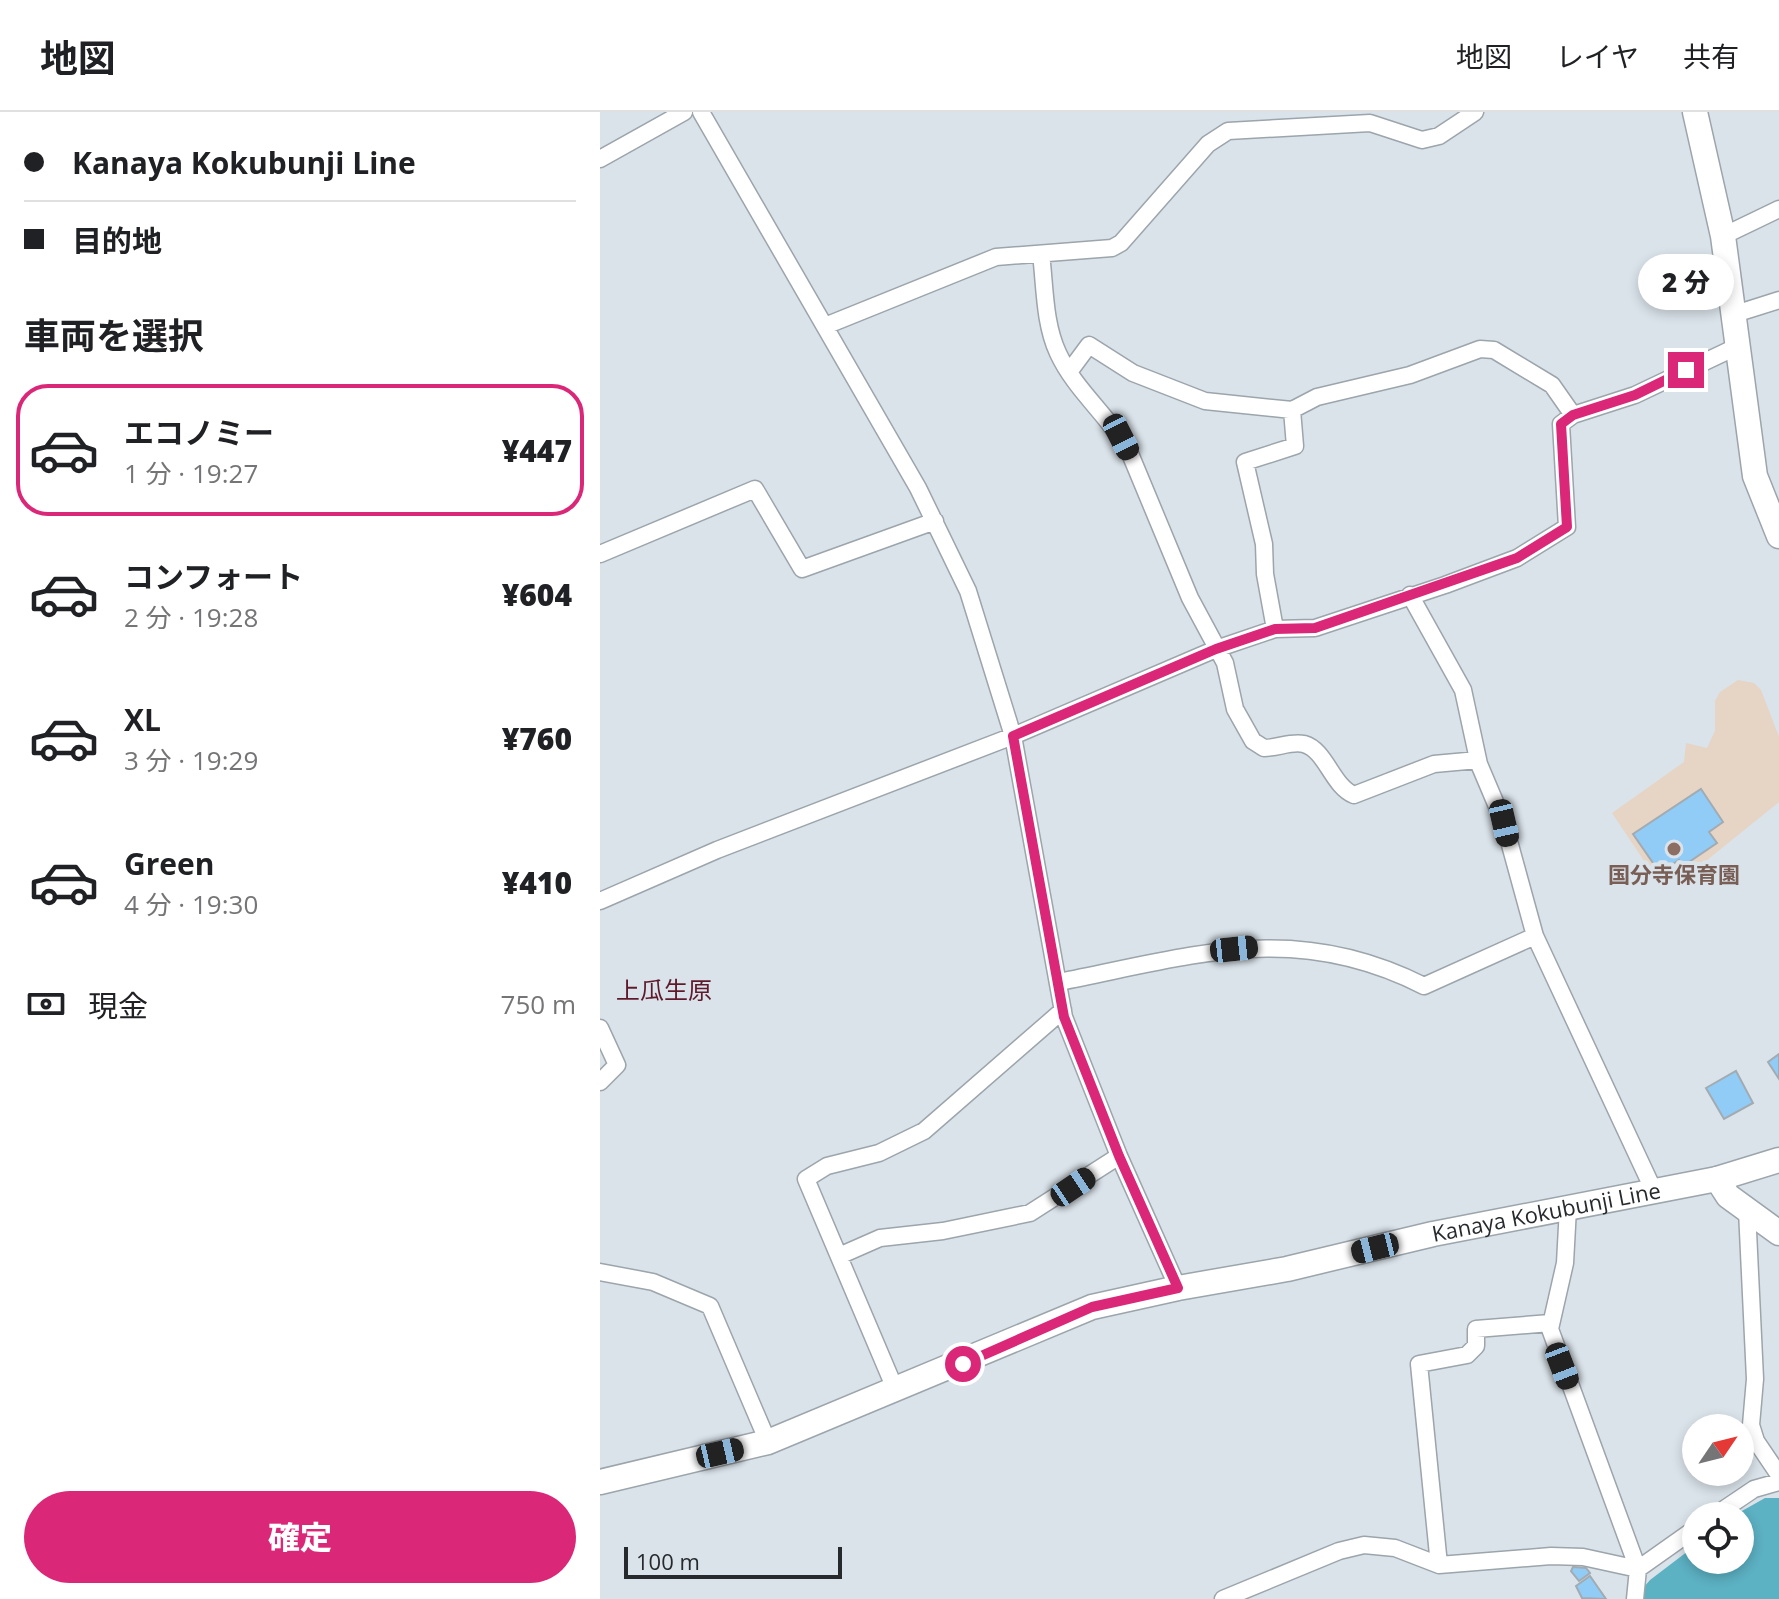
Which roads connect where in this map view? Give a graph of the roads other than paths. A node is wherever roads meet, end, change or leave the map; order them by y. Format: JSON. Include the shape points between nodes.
{"nodes":[{"id":1,"x":684,"y":112,"type":"edge"},
{"id":2,"x":701,"y":112,"type":"edge"},
{"id":3,"x":1475,"y":112,"type":"edge"},
{"id":4,"x":1695,"y":112,"type":"edge"},
{"id":5,"x":600,"y":159,"type":"edge"},
{"id":6,"x":1779,"y":209,"type":"edge"},
{"id":7,"x":1723,"y":236,"type":"junction"},
{"id":8,"x":1041,"y":254,"type":"junction"},
{"id":9,"x":1779,"y":300,"type":"edge"},
{"id":10,"x":1735,"y":314,"type":"junction"},
{"id":11,"x":825,"y":326,"type":"junction"},
{"id":12,"x":1738,"y":346,"type":"junction"},
{"id":13,"x":1069,"y":372,"type":"junction"},
{"id":14,"x":1292,"y":410,"type":"junction"},
{"id":15,"x":1573,"y":415,"type":"junction"},
{"id":16,"x":935,"y":521,"type":"junction"},
{"id":17,"x":1779,"y":536,"type":"edge"},
{"id":18,"x":600,"y":554,"type":"edge"},
{"id":19,"x":1410,"y":595,"type":"junction"},
{"id":20,"x":1275,"y":629,"type":"junction"},
{"id":21,"x":1216,"y":649,"type":"junction"},
{"id":22,"x":1013,"y":736,"type":"junction"},
{"id":23,"x":1478,"y":760,"type":"junction"},
{"id":24,"x":600,"y":901,"type":"edge"},
{"id":25,"x":1535,"y":936,"type":"junction"},
{"id":26,"x":1059,"y":982,"type":"junction"},
{"id":27,"x":1063,"y":1010,"type":"junction"},
{"id":28,"x":600,"y":1028,"type":"edge"},
{"id":29,"x":600,"y":1082,"type":"edge"},
{"id":30,"x":1119,"y":1156,"type":"junction"},
{"id":31,"x":1779,"y":1160,"type":"edge"},
{"id":32,"x":1717,"y":1179,"type":"junction"},
{"id":33,"x":1653,"y":1189,"type":"junction"},
{"id":34,"x":1568,"y":1208,"type":"junction"},
{"id":35,"x":1747,"y":1210,"type":"junction"},
{"id":36,"x":1779,"y":1233,"type":"edge"},
{"id":37,"x":839,"y":1256,"type":"junction"},
{"id":38,"x":600,"y":1272,"type":"edge"},
{"id":39,"x":1178,"y":1288,"type":"junction"},
{"id":40,"x":1550,"y":1323,"type":"junction"},
{"id":41,"x":896,"y":1391,"type":"junction"},
{"id":42,"x":768,"y":1442,"type":"junction"},
{"id":43,"x":1779,"y":1475,"type":"edge"},
{"id":44,"x":600,"y":1482,"type":"edge"},
{"id":45,"x":1779,"y":1482,"type":"edge"},
{"id":46,"x":1735,"y":1502,"type":"edge"},
{"id":47,"x":1682,"y":1538,"type":"edge"},
{"id":48,"x":1439,"y":1565,"type":"junction"},
{"id":49,"x":1638,"y":1569,"type":"junction"},
{"id":50,"x":1223,"y":1599,"type":"edge"},
{"id":51,"x":1635,"y":1599,"type":"edge"}],
"edges":[{"from":1,"to":5,"type":"street"},
{"from":2,"to":11,"type":"street"},
{"from":3,"to":8,"type":"street","via":[[1439,136],[1422,140],[1370,123],[1228,131],[1208,144],[1121,243]]},
{"from":4,"to":7,"type":"main road"},
{"from":6,"to":7,"type":"street"},
{"from":7,"to":10,"type":"main road"},
{"from":8,"to":11,"type":"street","via":[[996,257]]},
{"from":8,"to":13,"type":"street","via":[[1050,335]]},
{"from":9,"to":10,"type":"street"},
{"from":10,"to":12,"type":"main road"},
{"from":11,"to":16,"type":"street"},
{"from":12,"to":15,"type":"street","via":[[1635,395]]},
{"from":12,"to":17,"type":"main road","via":[[1755,476]]},
{"from":13,"to":14,"type":"street","via":[[1089,345],[1133,373],[1205,401]]},
{"from":13,"to":21,"type":"street","via":[[1121,437]]},
{"from":14,"to":15,"type":"street","via":[[1317,397],[1410,375],[1480,349],[1502,354],[1552,385]]},
{"from":14,"to":20,"type":"street","via":[[1295,446],[1245,462],[1264,544]]},
{"from":15,"to":19,"type":"street","via":[[1561,424],[1559,434],[1567,527],[1517,558]]},
{"from":16,"to":18,"type":"street","via":[[802,569],[755,489]]},
{"from":16,"to":22,"type":"street","via":[[968,591]]},
{"from":19,"to":20,"type":"street","via":[[1315,628]]},
{"from":19,"to":23,"type":"street","via":[[1463,690]]},
{"from":20,"to":21,"type":"street"},
{"from":21,"to":22,"type":"street"},
{"from":21,"to":23,"type":"street","via":[[1225,663],[1231,700],[1253,741],[1264,748],[1294,743],[1311,747],[1349,794],[1366,793],[1434,764]]},
{"from":22,"to":24,"type":"street"},
{"from":22,"to":26,"type":"street"},
{"from":23,"to":25,"type":"street","via":[[1504,823]]},
{"from":25,"to":26,"type":"street","via":[[1424,986],[1373,963],[1288,946],[1216,951]]},
{"from":25,"to":33,"type":"street"},
{"from":26,"to":27,"type":"street"},
{"from":27,"to":30,"type":"street"},
{"from":27,"to":37,"type":"street","via":[[924,1131],[879,1153],[827,1166],[806,1179]]},
{"from":28,"to":29,"type":"street","via":[[617,1065]]},
{"from":30,"to":37,"type":"street","via":[[1030,1213],[880,1238]]},
{"from":30,"to":39,"type":"street"},
{"from":31,"to":32,"type":"main road","name":"Kanaya Kokubunji Line"},
{"from":32,"to":33,"type":"main road","name":"Kanaya Kokubunji Line"},
{"from":32,"to":35,"type":"main road"},
{"from":33,"to":34,"type":"main road","name":"Kanaya Kokubunji Line"},
{"from":34,"to":39,"type":"main road","name":"Kanaya Kokubunji Line"},
{"from":34,"to":40,"type":"street","via":[[1565,1263]]},
{"from":35,"to":36,"type":"main road"},
{"from":35,"to":43,"type":"street","via":[[1755,1368],[1751,1425]]},
{"from":37,"to":41,"type":"street"},
{"from":38,"to":42,"type":"street","via":[[653,1282],[710,1306]]},
{"from":39,"to":41,"type":"main road","name":"Kanaya Kokubunji Line","via":[[1092,1307]]},
{"from":40,"to":48,"type":"street","via":[[1476,1329],[1476,1346],[1467,1355],[1419,1364]]},
{"from":40,"to":49,"type":"street"},
{"from":41,"to":42,"type":"main road","name":"Kanaya Kokubunji Line"},
{"from":42,"to":44,"type":"main road","name":"Kanaya Kokubunji Line"},
{"from":45,"to":46,"type":"street"},
{"from":47,"to":49,"type":"street"},
{"from":48,"to":49,"type":"street","via":[[1551,1556]]},
{"from":48,"to":50,"type":"street","via":[[1385,1546],[1353,1546]]},
{"from":49,"to":51,"type":"street"}]}
